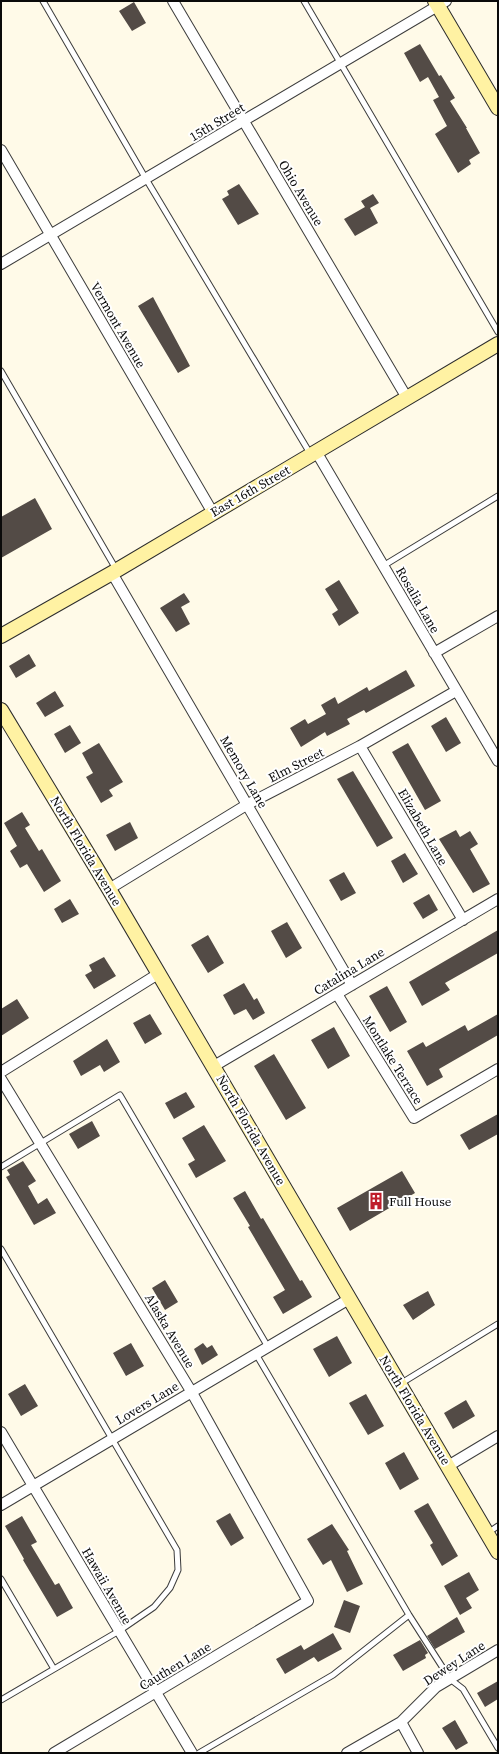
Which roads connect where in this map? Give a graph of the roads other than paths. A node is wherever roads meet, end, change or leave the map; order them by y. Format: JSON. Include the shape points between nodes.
{"nodes":[{"id":1,"x":43,"y":1,"type":"edge"},
{"id":2,"x":173,"y":1,"type":"edge"},
{"id":3,"x":304,"y":1,"type":"edge"},
{"id":4,"x":440,"y":2,"type":"edge"},
{"id":5,"x":341,"y":63,"type":"junction"},
{"id":6,"x":498,"y":108,"type":"edge"},
{"id":7,"x":243,"y":121,"type":"junction"},
{"id":8,"x":1,"y":150,"type":"edge"},
{"id":9,"x":146,"y":179,"type":"junction"},
{"id":10,"x":51,"y":235,"type":"junction"},
{"id":11,"x":1,"y":264,"type":"edge"},
{"id":12,"x":498,"y":332,"type":"edge"},
{"id":13,"x":498,"y":344,"type":"edge"},
{"id":14,"x":1,"y":371,"type":"edge"},
{"id":15,"x":407,"y":398,"type":"junction"},
{"id":16,"x":314,"y":454,"type":"junction"},
{"id":17,"x":498,"y":496,"type":"edge"},
{"id":18,"x":212,"y":513,"type":"junction"},
{"id":19,"x":383,"y":566,"type":"junction"},
{"id":20,"x":114,"y":572,"type":"junction"},
{"id":21,"x":498,"y":616,"type":"edge"},
{"id":22,"x":1,"y":636,"type":"edge"},
{"id":23,"x":434,"y":653,"type":"junction"},
{"id":24,"x":456,"y":691,"type":"junction"},
{"id":25,"x":1,"y":710,"type":"edge"},
{"id":26,"x":360,"y":746,"type":"junction"},
{"id":27,"x":498,"y":761,"type":"edge"},
{"id":28,"x":248,"y":804,"type":"junction"},
{"id":29,"x":109,"y":889,"type":"junction"},
{"id":30,"x":498,"y":899,"type":"edge"},
{"id":31,"x":462,"y":920,"type":"junction"},
{"id":32,"x":158,"y":974,"type":"junction"},
{"id":33,"x":352,"y":985,"type":"junction"},
{"id":34,"x":336,"y":994,"type":"junction"},
{"id":35,"x":214,"y":1066,"type":"junction"},
{"id":36,"x":498,"y":1069,"type":"edge"},
{"id":37,"x":1,"y":1072,"type":"edge"},
{"id":38,"x":1,"y":1079,"type":"edge"},
{"id":39,"x":40,"y":1143,"type":"junction"},
{"id":40,"x":1,"y":1167,"type":"edge"},
{"id":41,"x":1,"y":1249,"type":"edge"},
{"id":42,"x":349,"y":1299,"type":"junction"},
{"id":43,"x":498,"y":1324,"type":"edge"},
{"id":44,"x":268,"y":1347,"type":"junction"},
{"id":45,"x":256,"y":1354,"type":"junction"},
{"id":46,"x":399,"y":1384,"type":"junction"},
{"id":47,"x":192,"y":1391,"type":"junction"},
{"id":48,"x":1,"y":1432,"type":"edge"},
{"id":49,"x":498,"y":1436,"type":"edge"},
{"id":50,"x":113,"y":1438,"type":"junction"},
{"id":51,"x":448,"y":1466,"type":"junction"},
{"id":52,"x":34,"y":1486,"type":"junction"},
{"id":53,"x":1,"y":1505,"type":"edge"},
{"id":54,"x":492,"y":1530,"type":"edge"},
{"id":55,"x":498,"y":1552,"type":"edge"},
{"id":56,"x":1,"y":1579,"type":"edge"},
{"id":57,"x":308,"y":1601,"type":"joint"},
{"id":58,"x":410,"y":1615,"type":"junction"},
{"id":59,"x":119,"y":1631,"type":"junction"},
{"id":60,"x":498,"y":1650,"type":"edge"},
{"id":61,"x":54,"y":1669,"type":"junction"},
{"id":62,"x":450,"y":1679,"type":"junction"},
{"id":63,"x":155,"y":1693,"type":"junction"},
{"id":64,"x":1,"y":1700,"type":"edge"},
{"id":65,"x":401,"y":1722,"type":"junction"},
{"id":66,"x":498,"y":1748,"type":"edge"},
{"id":67,"x":54,"y":1753,"type":"edge"},
{"id":68,"x":192,"y":1753,"type":"edge"},
{"id":69,"x":199,"y":1753,"type":"edge"},
{"id":70,"x":348,"y":1753,"type":"edge"},
{"id":71,"x":418,"y":1753,"type":"edge"}],
"edges":[{"from":1,"to":9,"type":"lane"},
{"from":2,"to":7,"type":"street","name":"Ohio Avenue"},
{"from":3,"to":5,"type":"lane"},
{"from":4,"to":5,"type":"street","name":"15th Street"},
{"from":4,"to":6,"type":"main road"},
{"from":5,"to":7,"type":"street","name":"15th Street"},
{"from":5,"to":12,"type":"lane"},
{"from":7,"to":9,"type":"street","name":"15th Street"},
{"from":7,"to":15,"type":"street","name":"Ohio Avenue"},
{"from":8,"to":10,"type":"street","name":"Vermont Avenue"},
{"from":9,"to":10,"type":"street","name":"15th Street"},
{"from":9,"to":16,"type":"lane"},
{"from":10,"to":11,"type":"street","name":"15th Street"},
{"from":10,"to":18,"type":"street","name":"Vermont Avenue"},
{"from":13,"to":15,"type":"main road","name":"East 16th Street"},
{"from":14,"to":20,"type":"lane"},
{"from":15,"to":16,"type":"main road","name":"East 16th Street"},
{"from":16,"to":18,"type":"main road","name":"East 16th Street"},
{"from":16,"to":19,"type":"street","name":"Rosalia Lane"},
{"from":17,"to":19,"type":"lane"},
{"from":18,"to":20,"type":"main road","name":"East 16th Street"},
{"from":19,"to":23,"type":"street","name":"Rosalia Lane"},
{"from":20,"to":22,"type":"main road","name":"East 16th Street"},
{"from":20,"to":28,"type":"street","name":"Memory Lane"},
{"from":21,"to":23,"type":"street"},
{"from":23,"to":24,"type":"street","name":"Rosalia Lane"},
{"from":24,"to":26,"type":"street","name":"Elm Street"},
{"from":24,"to":27,"type":"street","name":"Rosalia Lane"},
{"from":25,"to":29,"type":"main road","name":"North Florida Avenue"},
{"from":26,"to":28,"type":"street","name":"Elm Street"},
{"from":26,"to":31,"type":"street","name":"Elizabeth Lane"},
{"from":28,"to":29,"type":"street","name":"Elm Street"},
{"from":28,"to":33,"type":"street","name":"Memory Lane"},
{"from":29,"to":32,"type":"main road","name":"North Florida Avenue"},
{"from":30,"to":31,"type":"street","name":"Catalina Lane"},
{"from":31,"to":33,"type":"street","name":"Catalina Lane"},
{"from":32,"to":35,"type":"main road","name":"North Florida Avenue"},
{"from":32,"to":37,"type":"street"},
{"from":33,"to":34,"type":"street","name":"Catalina Lane"},
{"from":34,"to":35,"type":"street","name":"Catalina Lane"},
{"from":34,"to":36,"type":"street","name":"Montlake Terrace","via":[[414,1118]]},
{"from":35,"to":42,"type":"main road","name":"North Florida Avenue"},
{"from":38,"to":39,"type":"street","name":"Alaska Avenue"},
{"from":39,"to":40,"type":"lane"},
{"from":39,"to":44,"type":"lane","via":[[120,1095]]},
{"from":39,"to":47,"type":"street","name":"Alaska Avenue"},
{"from":41,"to":50,"type":"lane"},
{"from":42,"to":44,"type":"street","name":"Lovers Lane"},
{"from":42,"to":46,"type":"main road","name":"North Florida Avenue"},
{"from":43,"to":46,"type":"lane"},
{"from":44,"to":45,"type":"street","name":"Lovers Lane"},
{"from":45,"to":47,"type":"street","name":"Lovers Lane"},
{"from":45,"to":58,"type":"lane"},
{"from":46,"to":51,"type":"main road","name":"North Florida Avenue"},
{"from":47,"to":50,"type":"street","name":"Lovers Lane"},
{"from":47,"to":57,"type":"street","name":"Alaska Avenue"},
{"from":48,"to":52,"type":"street","name":"Hawaii Avenue"},
{"from":49,"to":51,"type":"street"},
{"from":50,"to":52,"type":"street","name":"Lovers Lane"},
{"from":50,"to":59,"type":"lane","via":[[178,1550],[178,1570],[170,1588],[154,1607]]},
{"from":51,"to":54,"type":"main road","name":"North Florida Avenue"},
{"from":52,"to":53,"type":"street","name":"Lovers Lane"},
{"from":52,"to":59,"type":"street","name":"Hawaii Avenue"},
{"from":54,"to":55,"type":"main road","name":"North Florida Avenue"},
{"from":56,"to":61,"type":"lane"},
{"from":57,"to":63,"type":"street","name":"Cauthen Lane"},
{"from":58,"to":62,"type":"lane"},
{"from":58,"to":69,"type":"lane","via":[[332,1675]]},
{"from":59,"to":61,"type":"lane"},
{"from":59,"to":63,"type":"street","name":"Hawaii Avenue"},
{"from":60,"to":62,"type":"street","name":"Dewey Lane"},
{"from":61,"to":64,"type":"lane"},
{"from":62,"to":65,"type":"street","name":"Dewey Lane","via":[[436,1687]]},
{"from":62,"to":66,"type":"lane","via":[[463,1689]]},
{"from":63,"to":67,"type":"street","name":"Cauthen Lane"},
{"from":63,"to":68,"type":"street","name":"Hawaii Avenue"},
{"from":65,"to":70,"type":"street","name":"Dewey Lane"},
{"from":65,"to":71,"type":"street"}]}
